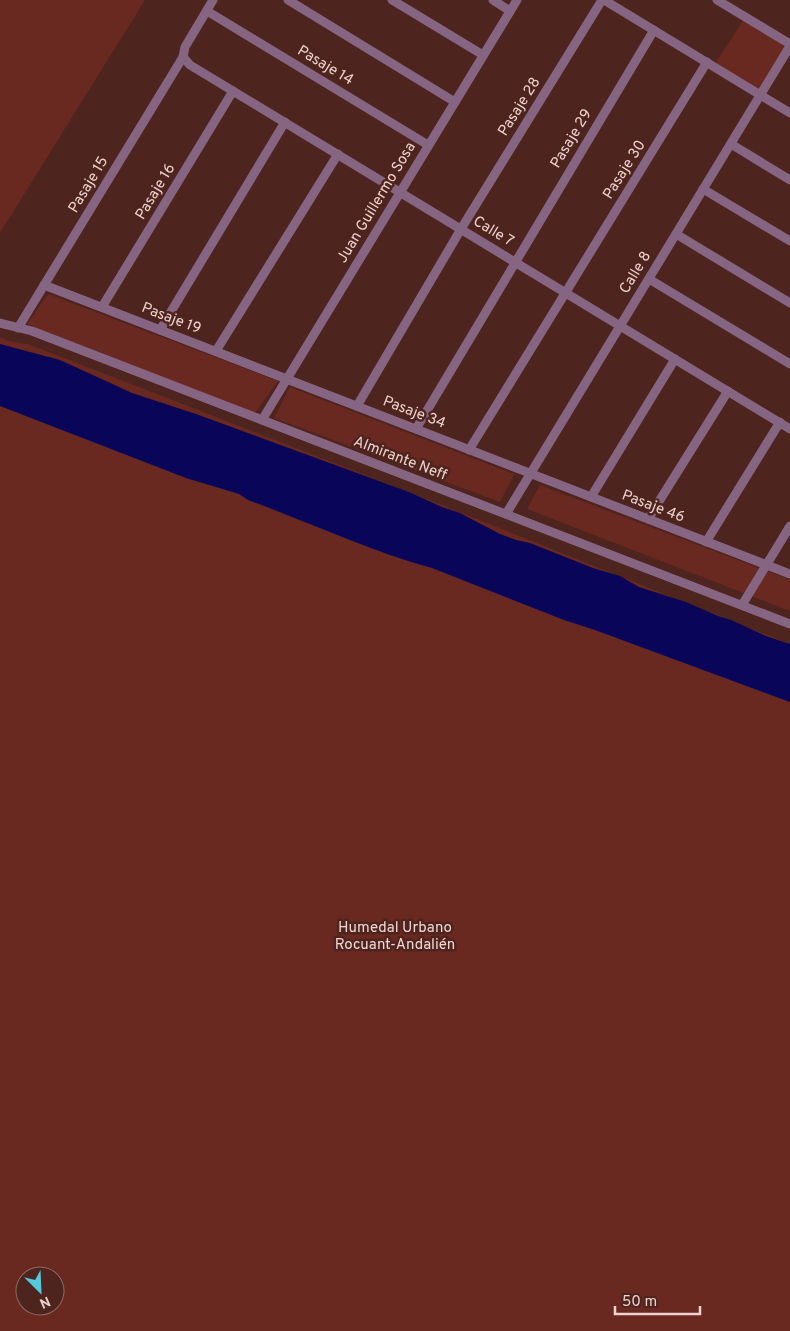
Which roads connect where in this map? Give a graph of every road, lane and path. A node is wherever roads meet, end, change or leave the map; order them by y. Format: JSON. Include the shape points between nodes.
{"nodes":[{"id":1,"x":213,"y":0,"type":"edge"},
{"id":2,"x":288,"y":0,"type":"edge"},
{"id":3,"x":392,"y":0,"type":"edge"},
{"id":4,"x":493,"y":0,"type":"edge"},
{"id":5,"x":516,"y":0,"type":"edge"},
{"id":6,"x":603,"y":0,"type":"edge"},
{"id":7,"x":717,"y":0,"type":"edge"},
{"id":8,"x":207,"y":10,"type":"junction"},
{"id":9,"x":510,"y":11,"type":"junction"},
{"id":10,"x":654,"y":30,"type":"junction"},
{"id":11,"x":790,"y":45,"type":"edge"},
{"id":12,"x":483,"y":56,"type":"junction"},
{"id":13,"x":183,"y":57,"type":"junction"},
{"id":14,"x":707,"y":62,"type":"junction"},
{"id":15,"x":233,"y":91,"type":"junction"},
{"id":16,"x":760,"y":95,"type":"junction"},
{"id":17,"x":455,"y":102,"type":"junction"},
{"id":18,"x":790,"y":113,"type":"edge"},
{"id":19,"x":285,"y":122,"type":"junction"},
{"id":20,"x":730,"y":144,"type":"junction"},
{"id":21,"x":428,"y":146,"type":"junction"},
{"id":22,"x":338,"y":154,"type":"junction"},
{"id":23,"x":790,"y":180,"type":"edge"},
{"id":24,"x":703,"y":189,"type":"junction"},
{"id":25,"x":400,"y":192,"type":"junction"},
{"id":26,"x":461,"y":229,"type":"junction"},
{"id":27,"x":676,"y":234,"type":"junction"},
{"id":28,"x":790,"y":241,"type":"edge"},
{"id":29,"x":515,"y":262,"type":"junction"},
{"id":30,"x":649,"y":279,"type":"junction"},
{"id":31,"x":44,"y":285,"type":"junction"},
{"id":32,"x":566,"y":292,"type":"junction"},
{"id":33,"x":790,"y":302,"type":"edge"},
{"id":34,"x":102,"y":307,"type":"junction"},
{"id":35,"x":0,"y":323,"type":"edge"},
{"id":36,"x":620,"y":326,"type":"junction"},
{"id":37,"x":18,"y":328,"type":"junction"},
{"id":38,"x":160,"y":330,"type":"junction"},
{"id":39,"x":216,"y":351,"type":"junction"},
{"id":40,"x":675,"y":359,"type":"junction"},
{"id":41,"x":790,"y":364,"type":"edge"},
{"id":42,"x":287,"y":378,"type":"junction"},
{"id":43,"x":728,"y":391,"type":"junction"},
{"id":44,"x":357,"y":406,"type":"junction"},
{"id":45,"x":262,"y":420,"type":"junction"},
{"id":46,"x":780,"y":422,"type":"junction"},
{"id":47,"x":416,"y":429,"type":"junction"},
{"id":48,"x":790,"y":429,"type":"edge"},
{"id":49,"x":469,"y":450,"type":"junction"},
{"id":50,"x":530,"y":474,"type":"junction"},
{"id":51,"x":591,"y":497,"type":"junction"},
{"id":52,"x":506,"y":514,"type":"junction"},
{"id":53,"x":648,"y":519,"type":"junction"},
{"id":54,"x":790,"y":526,"type":"edge"},
{"id":55,"x":706,"y":542,"type":"junction"},
{"id":56,"x":766,"y":565,"type":"junction"},
{"id":57,"x":790,"y":574,"type":"edge"},
{"id":58,"x":742,"y":605,"type":"junction"},
{"id":59,"x":790,"y":624,"type":"edge"}],
"edges":[{"from":1,"to":8,"type":"street","name":"Pasaje 15"},
{"from":2,"to":17,"type":"street"},
{"from":3,"to":12,"type":"street"},
{"from":4,"to":9,"type":"street"},
{"from":5,"to":9,"type":"street","name":"Juan Guillermo Sosa"},
{"from":6,"to":10,"type":"street"},
{"from":6,"to":26,"type":"street","name":"Pasaje 28"},
{"from":7,"to":11,"type":"street"},
{"from":8,"to":13,"type":"street","name":"Pasaje 15","via":[[185,47]]},
{"from":8,"to":21,"type":"street","name":"Pasaje 14"},
{"from":9,"to":12,"type":"street","name":"Juan Guillermo Sosa"},
{"from":10,"to":14,"type":"street"},
{"from":10,"to":29,"type":"street","name":"Pasaje 29"},
{"from":11,"to":16,"type":"street","name":"Calle 8"},
{"from":12,"to":17,"type":"street","name":"Juan Guillermo Sosa"},
{"from":13,"to":15,"type":"street","name":"Calle 7","via":[[187,63]]},
{"from":13,"to":31,"type":"street","name":"Pasaje 15"},
{"from":14,"to":16,"type":"street"},
{"from":14,"to":32,"type":"street","name":"Pasaje 30"},
{"from":15,"to":19,"type":"street","name":"Calle 7"},
{"from":15,"to":34,"type":"street","name":"Pasaje 16"},
{"from":16,"to":18,"type":"street"},
{"from":16,"to":20,"type":"street","name":"Calle 8"},
{"from":17,"to":21,"type":"street","name":"Juan Guillermo Sosa"},
{"from":19,"to":22,"type":"street","name":"Calle 7"},
{"from":19,"to":38,"type":"street"},
{"from":20,"to":23,"type":"street"},
{"from":20,"to":24,"type":"street","name":"Calle 8"},
{"from":21,"to":25,"type":"street","name":"Juan Guillermo Sosa"},
{"from":22,"to":25,"type":"street","name":"Calle 7"},
{"from":22,"to":39,"type":"street"},
{"from":24,"to":27,"type":"street","name":"Calle 8"},
{"from":24,"to":28,"type":"street"},
{"from":25,"to":26,"type":"street","name":"Calle 7"},
{"from":25,"to":42,"type":"street","name":"Juan Guillermo Sosa"},
{"from":26,"to":29,"type":"street","name":"Calle 7"},
{"from":26,"to":44,"type":"street","name":"Pasaje 28"},
{"from":27,"to":30,"type":"street","name":"Calle 8"},
{"from":27,"to":33,"type":"street"},
{"from":29,"to":32,"type":"street","name":"Calle 7"},
{"from":29,"to":47,"type":"street","name":"Pasaje 29"},
{"from":30,"to":36,"type":"street","name":"Calle 8"},
{"from":30,"to":41,"type":"street"},
{"from":31,"to":34,"type":"street","name":"Pasaje 19"},
{"from":31,"to":37,"type":"street","name":"Pasaje 15"},
{"from":32,"to":36,"type":"street","name":"Calle 7"},
{"from":32,"to":49,"type":"street","name":"Pasaje 30"},
{"from":34,"to":38,"type":"street","name":"Pasaje 19"},
{"from":35,"to":37,"type":"street","name":"Almirante Neff"},
{"from":36,"to":40,"type":"street","name":"Calle 7"},
{"from":36,"to":50,"type":"street","name":"Calle 8"},
{"from":37,"to":45,"type":"street","name":"Almirante Neff"},
{"from":38,"to":39,"type":"street","name":"Pasaje 19"},
{"from":39,"to":42,"type":"street","name":"Pasaje 19"},
{"from":40,"to":43,"type":"street","name":"Calle 7"},
{"from":40,"to":51,"type":"street"},
{"from":42,"to":44,"type":"street","name":"Pasaje 34"},
{"from":42,"to":45,"type":"street","name":"Juan Guillermo Sosa"},
{"from":43,"to":46,"type":"street","name":"Calle 7"},
{"from":43,"to":53,"type":"street"},
{"from":44,"to":47,"type":"street","name":"Pasaje 34"},
{"from":45,"to":52,"type":"street","name":"Almirante Neff"},
{"from":46,"to":48,"type":"street","name":"Calle 7"},
{"from":46,"to":55,"type":"street"},
{"from":47,"to":49,"type":"street","name":"Pasaje 34"},
{"from":49,"to":50,"type":"street","name":"Pasaje 34"},
{"from":50,"to":51,"type":"street","name":"Pasaje 46"},
{"from":50,"to":52,"type":"street","name":"Calle 8"},
{"from":51,"to":53,"type":"street","name":"Pasaje 46"},
{"from":52,"to":58,"type":"street","name":"Almirante Neff"},
{"from":53,"to":55,"type":"street","name":"Pasaje 46"},
{"from":54,"to":56,"type":"street"},
{"from":55,"to":56,"type":"street","name":"Pasaje 46"},
{"from":56,"to":57,"type":"street","name":"Pasaje 46"},
{"from":56,"to":58,"type":"street"},
{"from":58,"to":59,"type":"street","name":"Almirante Neff"}]}
